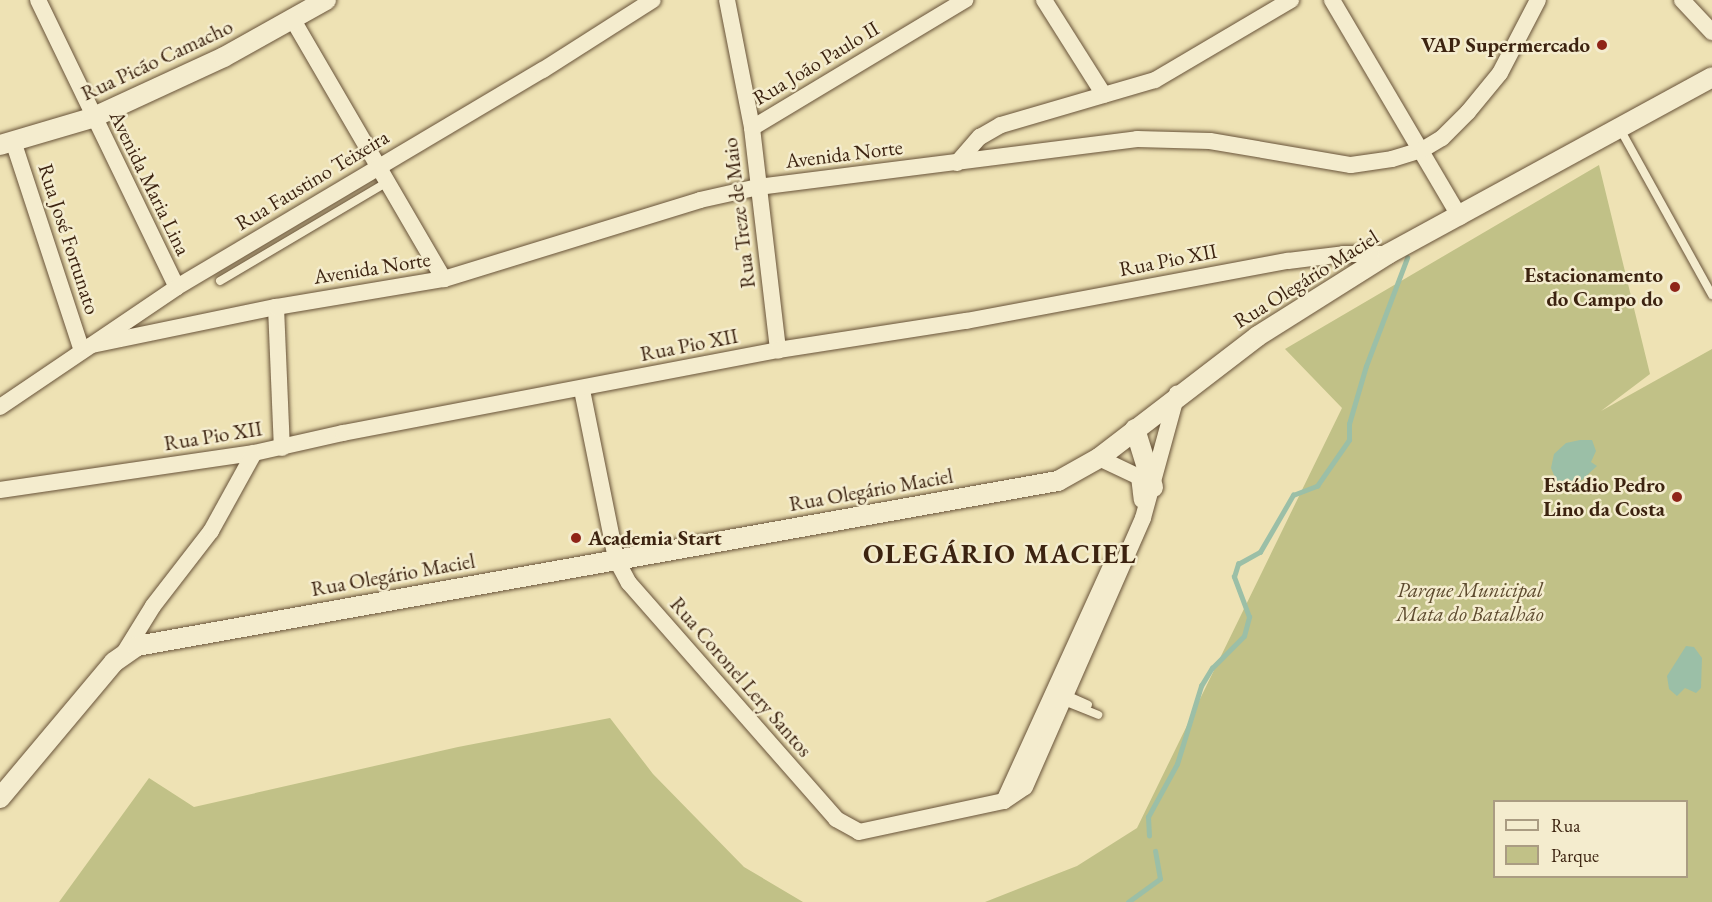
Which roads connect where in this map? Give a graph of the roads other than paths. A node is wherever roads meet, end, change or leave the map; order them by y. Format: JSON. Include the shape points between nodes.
{"nodes":[{"id":1,"x":38,"y":0,"type":"edge"},
{"id":2,"x":326,"y":0,"type":"edge"},
{"id":3,"x":653,"y":0,"type":"edge"},
{"id":4,"x":727,"y":0,"type":"edge"},
{"id":5,"x":965,"y":0,"type":"edge"},
{"id":6,"x":1044,"y":0,"type":"edge"},
{"id":7,"x":1292,"y":0,"type":"edge"},
{"id":8,"x":1332,"y":0,"type":"edge"},
{"id":9,"x":1538,"y":0,"type":"edge"},
{"id":10,"x":1682,"y":0,"type":"edge"},
{"id":11,"x":293,"y":20,"type":"junction"},
{"id":12,"x":1712,"y":32,"type":"edge"},
{"id":13,"x":1712,"y":77,"type":"edge"},
{"id":14,"x":1104,"y":94,"type":"junction"},
{"id":15,"x":92,"y":118,"type":"junction"},
{"id":16,"x":752,"y":128,"type":"junction"},
{"id":17,"x":1620,"y":128,"type":"junction"},
{"id":18,"x":6,"y":143,"type":"edge"},
{"id":19,"x":1422,"y":150,"type":"junction"},
{"id":20,"x":957,"y":163,"type":"junction"},
{"id":21,"x":376,"y":168,"type":"junction"},
{"id":22,"x":386,"y":183,"type":"junction"},
{"id":23,"x":758,"y":187,"type":"junction"},
{"id":24,"x":1460,"y":217,"type":"junction"},
{"id":25,"x":1388,"y":254,"type":"junction"},
{"id":26,"x":444,"y":279,"type":"junction"},
{"id":27,"x":220,"y":281,"type":"dead end"},
{"id":28,"x":177,"y":287,"type":"junction"},
{"id":29,"x":1712,"y":296,"type":"edge"},
{"id":30,"x":276,"y":307,"type":"junction"},
{"id":31,"x":87,"y":348,"type":"junction"},
{"id":32,"x":778,"y":350,"type":"junction"},
{"id":33,"x":582,"y":390,"type":"junction"},
{"id":34,"x":1177,"y":394,"type":"junction"},
{"id":35,"x":1,"y":401,"type":"edge"},
{"id":36,"x":1135,"y":429,"type":"junction"},
{"id":37,"x":282,"y":448,"type":"junction"},
{"id":38,"x":254,"y":453,"type":"junction"},
{"id":39,"x":1099,"y":458,"type":"junction"},
{"id":40,"x":0,"y":489,"type":"edge"},
{"id":41,"x":1147,"y":494,"type":"junction"},
{"id":42,"x":616,"y":559,"type":"junction"},
{"id":43,"x":124,"y":653,"type":"junction"},
{"id":44,"x":1065,"y":698,"type":"junction"},
{"id":45,"x":1088,"y":705,"type":"dead end"},
{"id":46,"x":1098,"y":715,"type":"dead end"},
{"id":47,"x":0,"y":798,"type":"edge"},
{"id":48,"x":1004,"y":801,"type":"junction"}],
"edges":[{"from":1,"to":15,"type":"street","name":"Avenida Maria Lina"},
{"from":2,"to":11,"type":"street","name":"Rua Picão Camacho"},
{"from":3,"to":21,"type":"street","name":"Rua Faustino Teixeira"},
{"from":4,"to":16,"type":"street","name":"Rua Treze de Maio"},
{"from":5,"to":16,"type":"street","name":"Rua João Paulo II"},
{"from":6,"to":14,"type":"street"},
{"from":7,"to":14,"type":"street","via":[[1155,80]]},
{"from":8,"to":19,"type":"street"},
{"from":9,"to":19,"type":"street","name":"Avenida Norte","via":[[1500,74],[1455,125]]},
{"from":10,"to":12,"type":"street"},
{"from":11,"to":15,"type":"street","name":"Rua Picão Camacho"},
{"from":11,"to":21,"type":"street"},
{"from":13,"to":17,"type":"street","name":"Rua Olegário Maciel"},
{"from":14,"to":20,"type":"street","via":[[1001,125],[980,137]]},
{"from":15,"to":18,"type":"street","name":"Rua Picão Camacho"},
{"from":15,"to":28,"type":"street","name":"Avenida Maria Lina"},
{"from":16,"to":23,"type":"street","name":"Rua Treze de Maio"},
{"from":17,"to":24,"type":"street","name":"Rua Olegário Maciel"},
{"from":17,"to":29,"type":"lane"},
{"from":18,"to":31,"type":"street","name":"Rua José Fortunato"},
{"from":19,"to":20,"type":"street","name":"Avenida Norte","via":[[1351,165],[1210,141],[1137,139]]},
{"from":19,"to":24,"type":"street"},
{"from":20,"to":23,"type":"street","name":"Avenida Norte"},
{"from":21,"to":22,"type":"street"},
{"from":21,"to":28,"type":"street","name":"Rua Faustino Teixeira"},
{"from":22,"to":26,"type":"street"},
{"from":22,"to":27,"type":"lane"},
{"from":23,"to":26,"type":"street","name":"Avenida Norte","via":[[700,200]]},
{"from":23,"to":32,"type":"street","name":"Rua Treze de Maio"},
{"from":24,"to":25,"type":"street","name":"Rua Olegário Maciel"},
{"from":25,"to":32,"type":"street","name":"Rua Pio XII","via":[[1344,254],[1288,261],[966,321]]},
{"from":25,"to":34,"type":"street","name":"Rua Olegário Maciel","via":[[1258,336]]},
{"from":26,"to":30,"type":"street","name":"Avenida Norte"},
{"from":28,"to":31,"type":"street","name":"Rua Faustino Teixeira"},
{"from":30,"to":31,"type":"street","name":"Avenida Norte"},
{"from":30,"to":37,"type":"street"},
{"from":31,"to":35,"type":"street","name":"Rua Faustino Teixeira"},
{"from":32,"to":33,"type":"street","name":"Rua Pio XII"},
{"from":33,"to":37,"type":"street","name":"Rua Pio XII","via":[[343,433]]},
{"from":33,"to":42,"type":"street","name":"Rua Coronel Lery Santos"},
{"from":34,"to":36,"type":"street","name":"Rua Olegário Maciel"},
{"from":34,"to":41,"type":"street","name":"Rua Coronel Lery Santos"},
{"from":36,"to":39,"type":"street","name":"Rua Olegário Maciel"},
{"from":36,"to":41,"type":"street"},
{"from":37,"to":38,"type":"street","name":"Rua Pio XII"},
{"from":38,"to":40,"type":"street","name":"Rua Pio XII"},
{"from":38,"to":43,"type":"street","via":[[211,531],[148,613]]},
{"from":39,"to":41,"type":"street","via":[[1133,472]]},
{"from":39,"to":42,"type":"street","name":"Rua Olegário Maciel","via":[[1046,484]]},
{"from":41,"to":44,"type":"street","name":"Rua Coronel Lery Santos"},
{"from":41,"to":48,"type":"street","name":"Rua Coronel Lery Santos"},
{"from":42,"to":43,"type":"street","name":"Rua Olegário Maciel","via":[[137,646]]},
{"from":42,"to":48,"type":"street","name":"Rua Coronel Lery Santos","via":[[629,583],[848,828],[876,831]]},
{"from":43,"to":47,"type":"street"},
{"from":44,"to":45,"type":"lane"},
{"from":44,"to":46,"type":"lane"},
{"from":44,"to":48,"type":"street","name":"Rua Coronel Lery Santos","via":[[1025,788]]}]}
